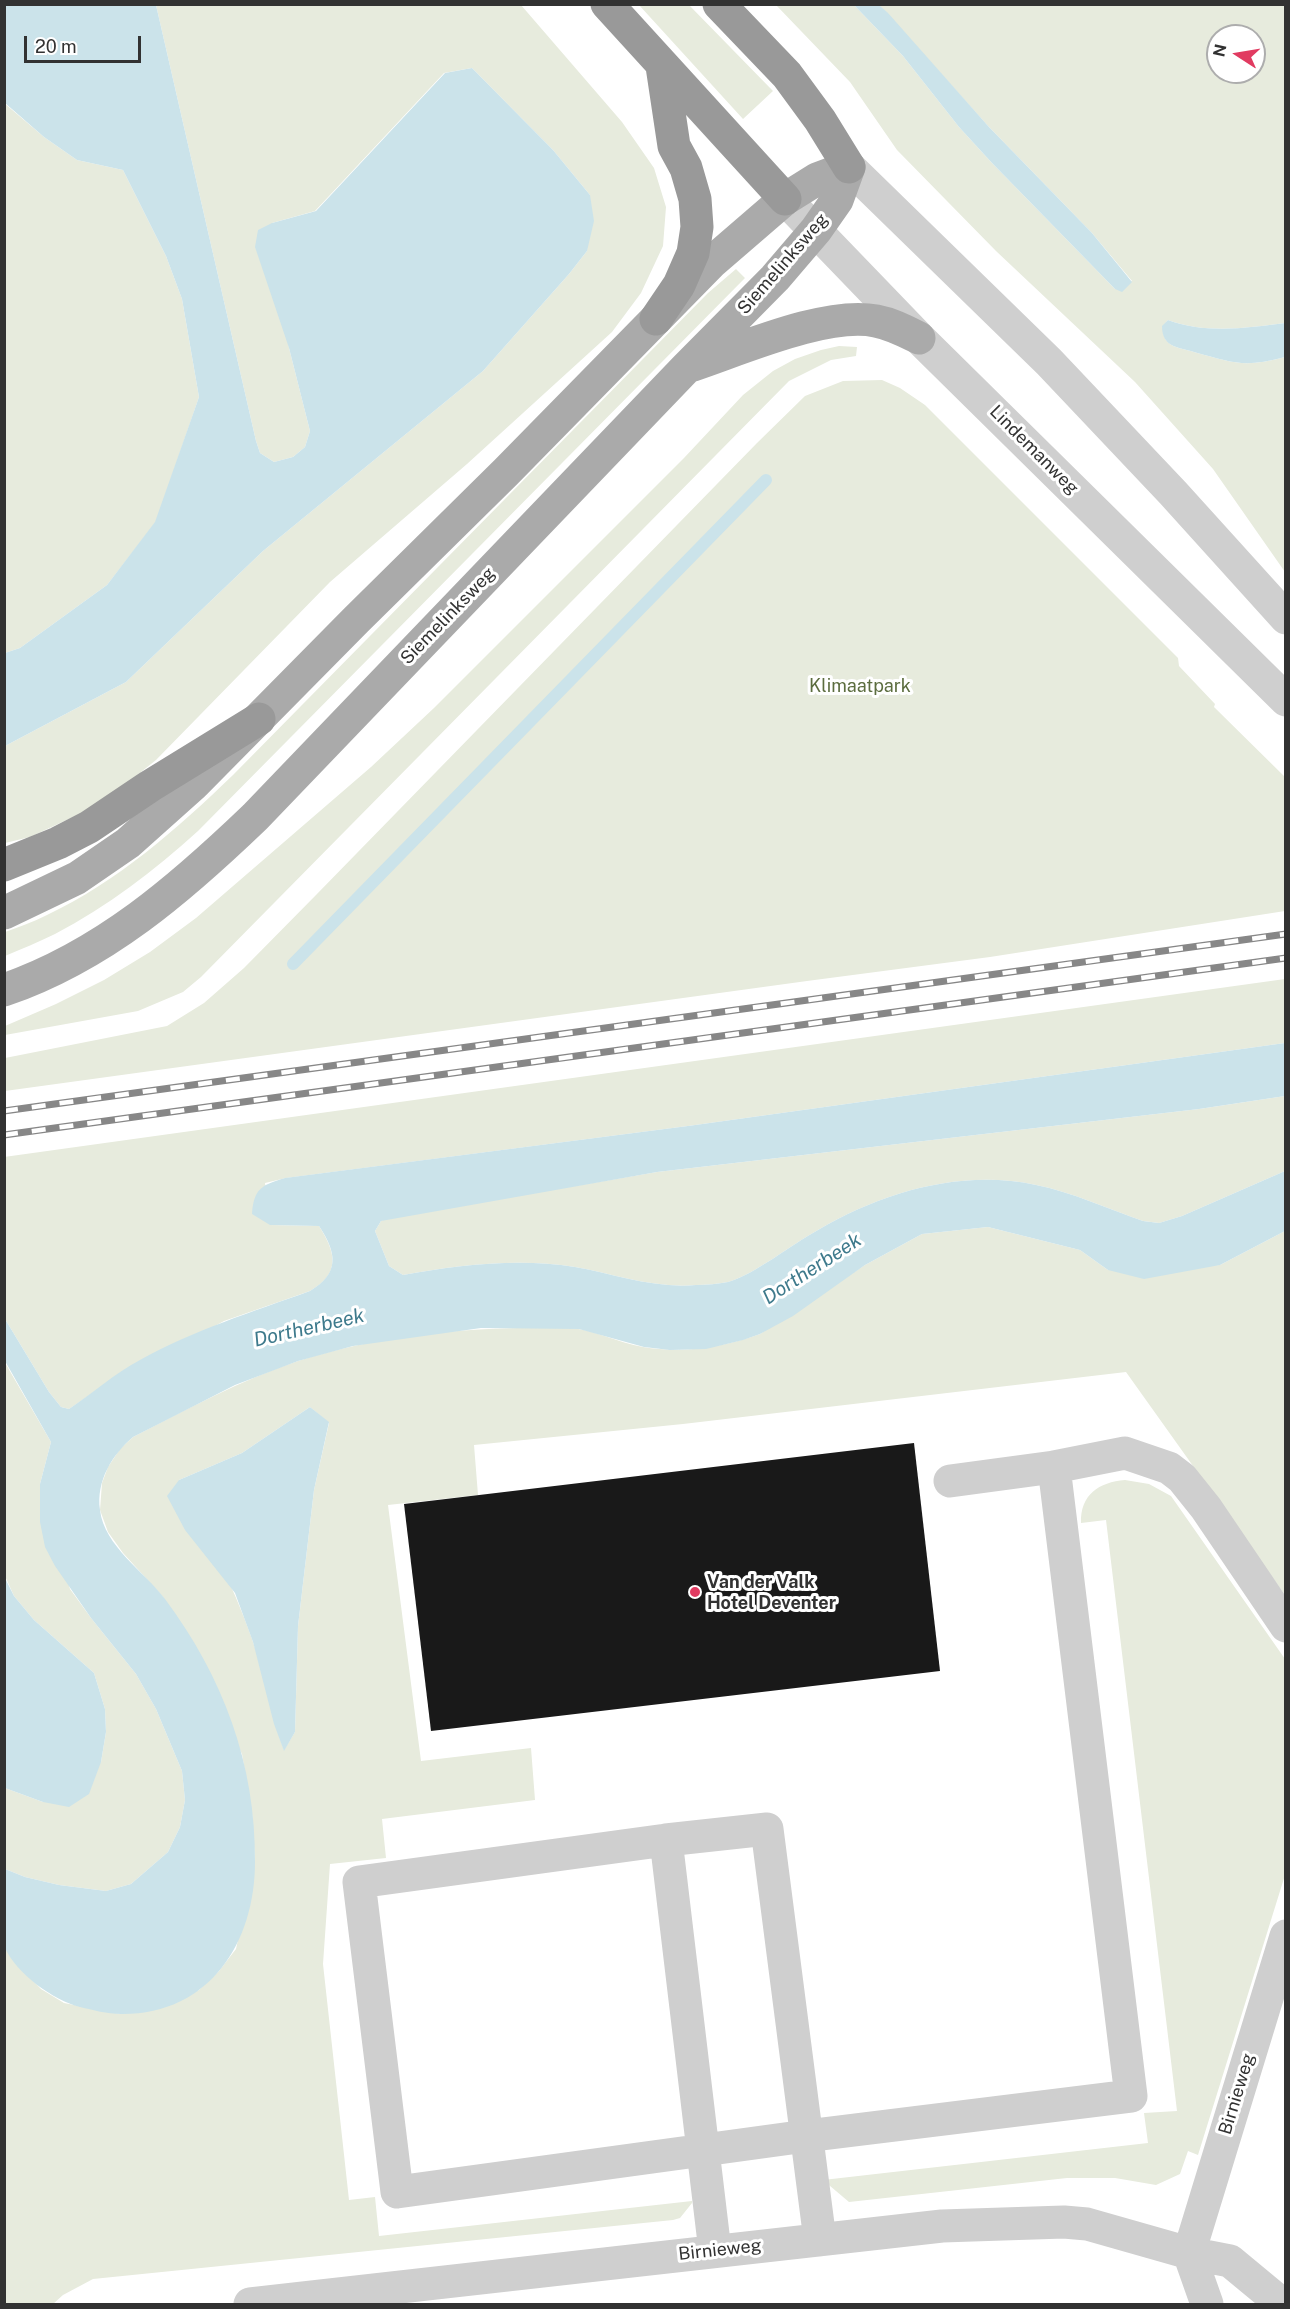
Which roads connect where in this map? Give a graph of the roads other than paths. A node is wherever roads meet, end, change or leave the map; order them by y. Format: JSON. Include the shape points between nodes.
{"nodes":[{"id":1,"x":607,"y":4,"type":"edge"},
{"id":2,"x":719,"y":4,"type":"edge"},
{"id":3,"x":662,"y":66,"type":"junction"},
{"id":4,"x":849,"y":167,"type":"junction"},
{"id":5,"x":785,"y":199,"type":"junction"},
{"id":6,"x":816,"y":231,"type":"junction"},
{"id":7,"x":656,"y":319,"type":"junction"},
{"id":8,"x":919,"y":338,"type":"junction"},
{"id":9,"x":686,"y":368,"type":"junction"},
{"id":10,"x":1286,"y":618,"type":"edge"},
{"id":11,"x":1286,"y":700,"type":"edge"},
{"id":12,"x":259,"y":719,"type":"junction"},
{"id":13,"x":4,"y":865,"type":"edge"},
{"id":14,"x":4,"y":913,"type":"edge"},
{"id":15,"x":4,"y":990,"type":"edge"},
{"id":16,"x":1054,"y":1467,"type":"junction"},
{"id":17,"x":950,"y":1481,"type":"dead end"},
{"id":18,"x":1286,"y":1626,"type":"edge"},
{"id":19,"x":666,"y":1840,"type":"junction"},
{"id":20,"x":1286,"y":1936,"type":"edge"},
{"id":21,"x":806,"y":2136,"type":"junction"},
{"id":22,"x":703,"y":2150,"type":"junction"},
{"id":23,"x":820,"y":2240,"type":"junction"},
{"id":24,"x":715,"y":2251,"type":"junction"},
{"id":25,"x":1189,"y":2253,"type":"junction"},
{"id":26,"x":250,"y":2304,"type":"edge"},
{"id":27,"x":1207,"y":2304,"type":"edge"},
{"id":28,"x":1282,"y":2304,"type":"edge"}],
"edges":[{"from":1,"to":3,"type":"highway"},
{"from":2,"to":4,"type":"highway","via":[[787,75]]},
{"from":3,"to":5,"type":"highway"},
{"from":3,"to":7,"type":"highway","via":[[674,146],[686,168],[695,199],[697,227],[693,252],[679,285]]},
{"from":4,"to":5,"type":"main road","name":"Siemelinksweg","via":[[817,179]]},
{"from":4,"to":6,"type":"main road","name":"Siemelinksweg","via":[[837,200]]},
{"from":4,"to":10,"type":"street","via":[[1049,362]]},
{"from":5,"to":6,"type":"street","name":"Lindemanweg"},
{"from":5,"to":7,"type":"main road","name":"Siemelinksweg","via":[[712,262]]},
{"from":6,"to":8,"type":"street","name":"Lindemanweg"},
{"from":6,"to":9,"type":"main road","name":"Siemelinksweg"},
{"from":7,"to":12,"type":"main road","name":"Siemelinksweg"},
{"from":8,"to":9,"type":"main road","via":[[874,320],[840,321],[805,327]]},
{"from":8,"to":11,"type":"street","name":"Lindemanweg"},
{"from":9,"to":15,"type":"main road","name":"Siemelinksweg","via":[[201,869],[118,934],[77,959]]},
{"from":12,"to":13,"type":"highway","via":[[89,827]]},
{"from":12,"to":14,"type":"main road","name":"Siemelinksweg","via":[[128,843],[77,878]]},
{"from":16,"to":17,"type":"street"},
{"from":16,"to":18,"type":"street","via":[[1125,1453],[1169,1468],[1206,1508]]},
{"from":16,"to":21,"type":"street","via":[[1131,2096]]},
{"from":19,"to":21,"type":"street","via":[[767,1829]]},
{"from":19,"to":22,"type":"street"},
{"from":19,"to":22,"type":"street","via":[[359,1882],[397,2192]]},
{"from":20,"to":25,"type":"street","name":"Birnieweg"},
{"from":21,"to":22,"type":"street"},
{"from":21,"to":23,"type":"street"},
{"from":22,"to":24,"type":"street"},
{"from":23,"to":24,"type":"street","name":"Birnieweg"},
{"from":23,"to":25,"type":"street","name":"Birnieweg","via":[[942,2226],[1064,2222],[1119,2231]]},
{"from":24,"to":26,"type":"street","name":"Birnieweg"},
{"from":25,"to":27,"type":"street"},
{"from":25,"to":28,"type":"street","name":"Birnieweg","via":[[1230,2261]]}]}
